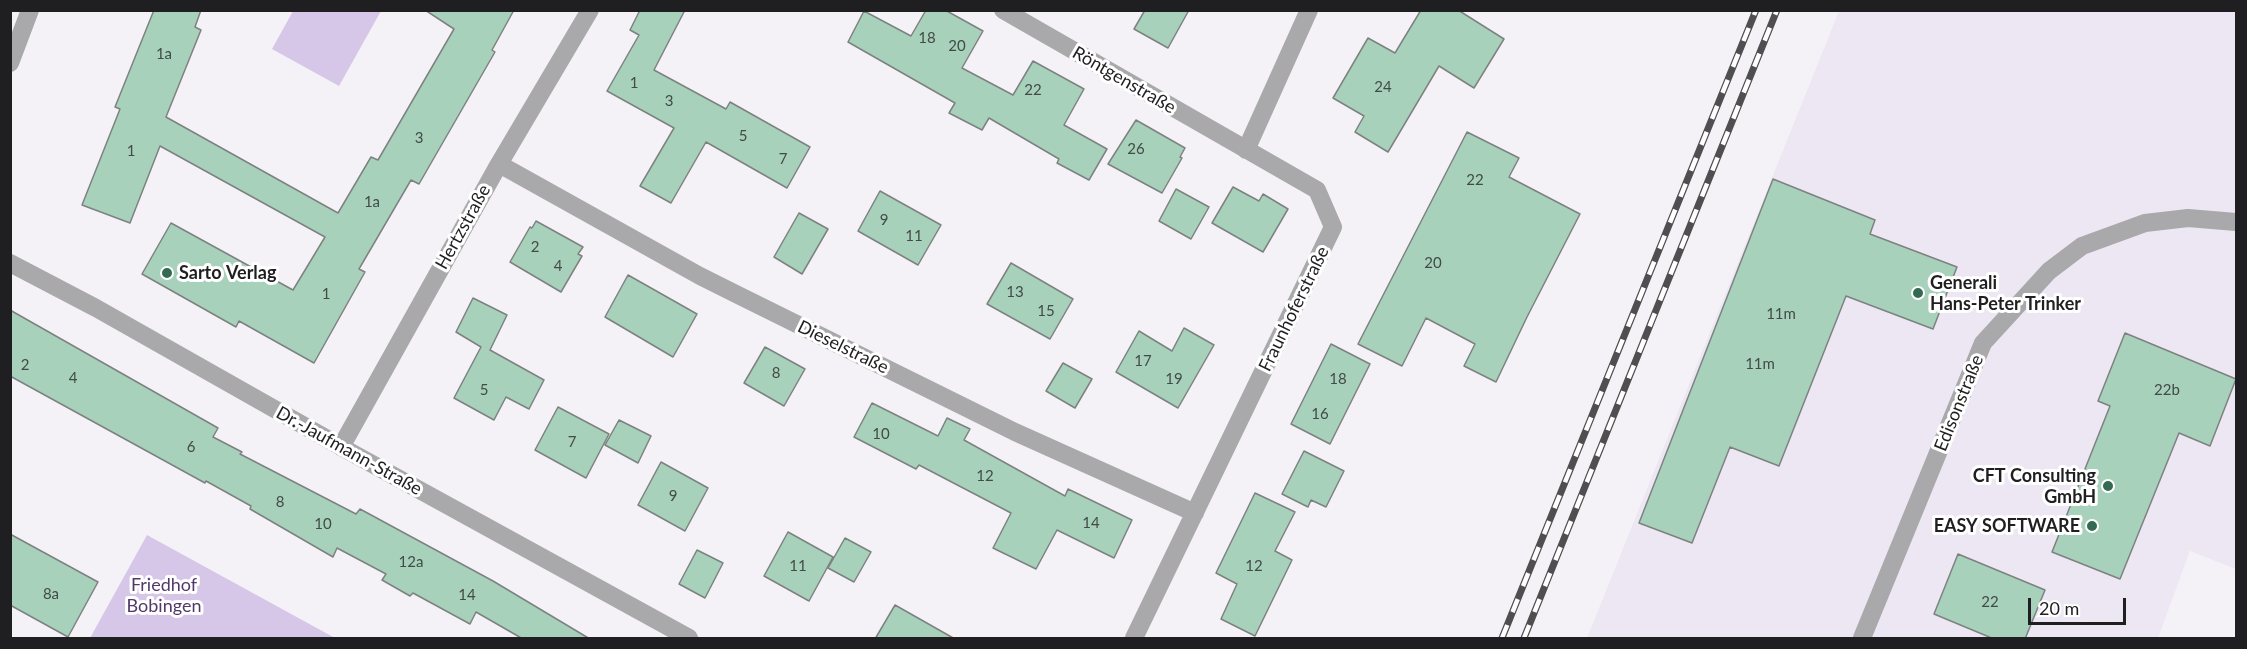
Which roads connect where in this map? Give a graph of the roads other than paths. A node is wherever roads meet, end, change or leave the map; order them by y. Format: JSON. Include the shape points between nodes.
{"nodes":[{"id":1,"x":30,"y":10,"type":"edge"},
{"id":2,"x":590,"y":10,"type":"edge"},
{"id":3,"x":1003,"y":10,"type":"edge"},
{"id":4,"x":1309,"y":10,"type":"edge"},
{"id":5,"x":10,"y":63,"type":"edge"},
{"id":6,"x":1246,"y":150,"type":"junction"},
{"id":7,"x":499,"y":164,"type":"junction"},
{"id":8,"x":2236,"y":222,"type":"edge"},
{"id":9,"x":10,"y":263,"type":"edge"},
{"id":10,"x":341,"y":447,"type":"junction"},
{"id":11,"x":1196,"y":513,"type":"junction"},
{"id":12,"x":688,"y":639,"type":"edge"},
{"id":13,"x":1134,"y":639,"type":"edge"},
{"id":14,"x":1862,"y":639,"type":"edge"}],
"edges":[{"from":1,"to":5,"type":"street"},
{"from":2,"to":7,"type":"street","name":"Hertzstraße"},
{"from":3,"to":6,"type":"street","name":"Röntgenstraße"},
{"from":4,"to":6,"type":"street"},
{"from":6,"to":11,"type":"street","name":"Fraunhoferstraße","via":[[1317,190],[1333,227]]},
{"from":7,"to":10,"type":"street","name":"Hertzstraße"},
{"from":7,"to":11,"type":"street","name":"Dieselstraße","via":[[700,276],[1015,432]]},
{"from":8,"to":14,"type":"street","name":"Edisonstraße","via":[[2188,218],[2145,223],[2082,246],[2049,271],[1990,335],[1983,343]]},
{"from":9,"to":10,"type":"street","name":"Dr.-Jaufmann-Straße"},
{"from":10,"to":12,"type":"street","name":"Dr.-Jaufmann-Straße"},
{"from":11,"to":13,"type":"street","name":"Fraunhoferstraße"}]}
